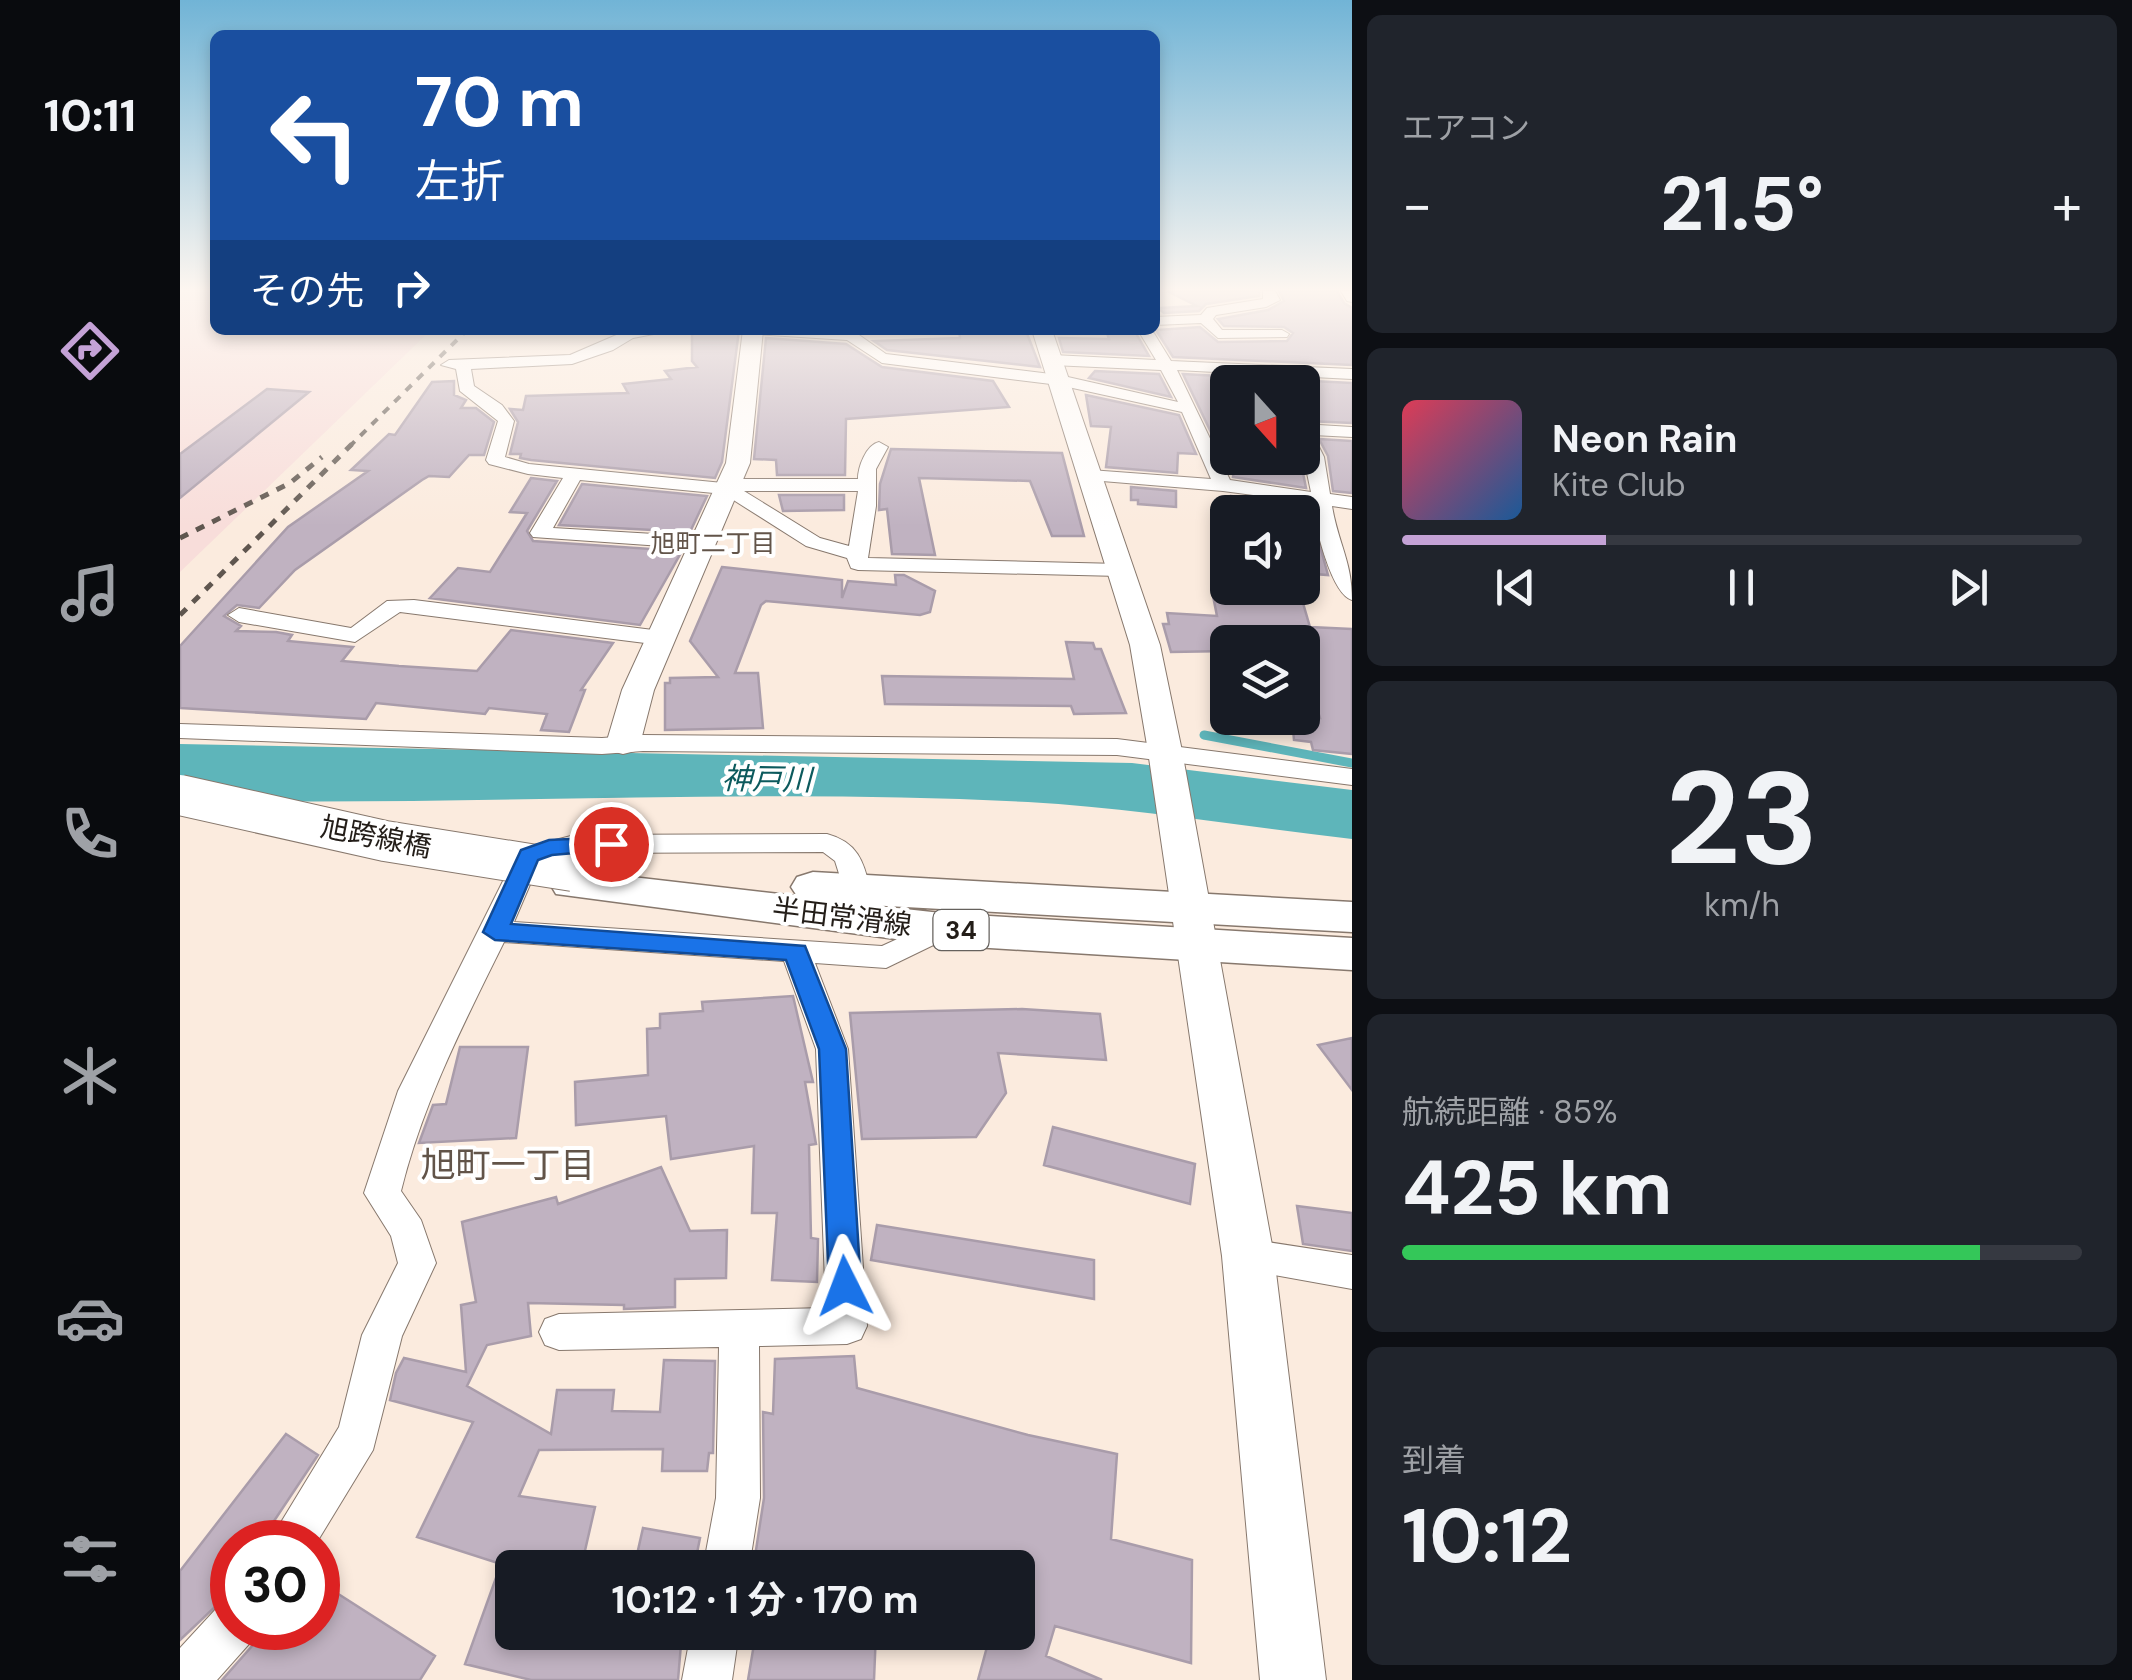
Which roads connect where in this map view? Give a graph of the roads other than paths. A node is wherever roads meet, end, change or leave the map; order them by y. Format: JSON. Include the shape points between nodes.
{"nodes":[{"id":1,"x":457,"y":369,"type":"edge"},
{"id":2,"x":749,"y":369,"type":"edge"},
{"id":3,"x":1047,"y":369,"type":"edge"},
{"id":4,"x":1069,"y":369,"type":"edge"},
{"id":5,"x":1170,"y":369,"type":"edge"},
{"id":6,"x":1056,"y":370,"type":"junction"},
{"id":7,"x":1352,"y":374,"type":"edge"},
{"id":8,"x":1320,"y":375,"type":"edge"},
{"id":9,"x":1190,"y":409,"type":"junction"},
{"id":10,"x":1320,"y":430,"type":"edge"},
{"id":11,"x":1352,"y":432,"type":"edge"},
{"id":12,"x":879,"y":447,"type":"dead end"},
{"id":13,"x":574,"y":474,"type":"junction"},
{"id":14,"x":1090,"y":475,"type":"junction"},
{"id":15,"x":1317,"y":475,"type":"edge"},
{"id":16,"x":866,"y":485,"type":"junction"},
{"id":17,"x":1222,"y":485,"type":"junction"},
{"id":18,"x":730,"y":487,"type":"junction"},
{"id":19,"x":1321,"y":498,"type":"junction"},
{"id":20,"x":1352,"y":503,"type":"edge"},
{"id":21,"x":705,"y":543,"type":"junction"},
{"id":22,"x":857,"y":554,"type":"junction"},
{"id":23,"x":1120,"y":570,"type":"junction"},
{"id":24,"x":1352,"y":594,"type":"edge"},
{"id":25,"x":239,"y":615,"type":"dead end"},
{"id":26,"x":661,"y":638,"type":"junction"},
{"id":27,"x":180,"y":731,"type":"edge"},
{"id":28,"x":623,"y":744,"type":"junction"},
{"id":29,"x":1165,"y":751,"type":"junction"},
{"id":30,"x":1352,"y":777,"type":"edge"},
{"id":31,"x":180,"y":796,"type":"edge"},
{"id":32,"x":180,"y":811,"type":"edge"},
{"id":33,"x":573,"y":878,"type":"junction"},
{"id":34,"x":856,"y":890,"type":"junction"},
{"id":35,"x":1352,"y":917,"type":"edge"},
{"id":36,"x":1196,"y":928,"type":"junction"},
{"id":37,"x":942,"y":929,"type":"junction"},
{"id":38,"x":495,"y":932,"type":"junction"},
{"id":39,"x":796,"y":952,"type":"junction"},
{"id":40,"x":1352,"y":954,"type":"edge"},
{"id":41,"x":1248,"y":1256,"type":"junction"},
{"id":42,"x":1352,"y":1272,"type":"edge"},
{"id":43,"x":739,"y":1328,"type":"junction"},
{"id":44,"x":559,"y":1332,"type":"dead end"},
{"id":45,"x":306,"y":1520,"type":"edge"},
{"id":46,"x":729,"y":1550,"type":"edge"},
{"id":47,"x":211,"y":1650,"type":"edge"},
{"id":48,"x":712,"y":1650,"type":"edge"},
{"id":49,"x":184,"y":1680,"type":"edge"},
{"id":50,"x":706,"y":1680,"type":"edge"},
{"id":51,"x":1293,"y":1680,"type":"edge"}],
"edges":[{"from":1,"to":13,"type":"street","via":[[466,388],[506,421],[495,460]]},
{"from":2,"to":18,"type":"street"},
{"from":3,"to":6,"type":"street"},
{"from":4,"to":6,"type":"street"},
{"from":5,"to":9,"type":"street"},
{"from":6,"to":9,"type":"street"},
{"from":6,"to":14,"type":"street"},
{"from":7,"to":8,"type":"street"},
{"from":9,"to":17,"type":"street"},
{"from":10,"to":11,"type":"street"},
{"from":12,"to":16,"type":"street"},
{"from":13,"to":18,"type":"street"},
{"from":13,"to":21,"type":"street","via":[[540,533]]},
{"from":14,"to":17,"type":"street"},
{"from":14,"to":23,"type":"street"},
{"from":15,"to":19,"type":"street"},
{"from":16,"to":18,"type":"street"},
{"from":16,"to":22,"type":"street"},
{"from":17,"to":19,"type":"street"},
{"from":18,"to":21,"type":"street"},
{"from":18,"to":22,"type":"street","via":[[813,542]]},
{"from":19,"to":20,"type":"street"},
{"from":19,"to":24,"type":"street","via":[[1326,532]]},
{"from":21,"to":26,"type":"street"},
{"from":22,"to":23,"type":"street","via":[[858,564]]},
{"from":23,"to":29,"type":"street","via":[[1145,645]]},
{"from":25,"to":26,"type":"street","via":[[355,635],[396,606],[414,606]]},
{"from":26,"to":28,"type":"street"},
{"from":27,"to":28,"type":"street"},
{"from":28,"to":29,"type":"street"},
{"from":29,"to":30,"type":"street"},
{"from":29,"to":36,"type":"street"},
{"from":31,"to":33,"type":"main road","name":"旭跨線橋","number":"34","bridge":true},
{"from":32,"to":33,"type":"main road","name":"旭跨線橋","number":"34","via":[[377,852]]},
{"from":33,"to":34,"type":"main road","name":"半田常滑線","number":"34"},
{"from":33,"to":37,"type":"main road","name":"半田常滑線","number":"34"},
{"from":34,"to":36,"type":"main road","name":"半田常滑線","number":"34"},
{"from":34,"to":38,"type":"street","via":[[850,857],[827,844],[575,844],[529,855]]},
{"from":35,"to":36,"type":"main road","name":"半田常滑線","number":"34"},
{"from":36,"to":37,"type":"main road","name":"半田常滑線","number":"34"},
{"from":36,"to":40,"type":"main road","name":"半田常滑線","number":"34"},
{"from":36,"to":41,"type":"street"},
{"from":37,"to":39,"type":"street","via":[[886,958]]},
{"from":38,"to":39,"type":"street"},
{"from":38,"to":45,"type":"street","via":[[419,1079],[392,1150],[382,1193],[408,1232],[418,1264],[382,1335],[358,1435]]},
{"from":39,"to":43,"type":"street","via":[[832,1049],[847,1326]]},
{"from":41,"to":42,"type":"street"},
{"from":41,"to":51,"type":"street"},
{"from":43,"to":44,"type":"street"},
{"from":43,"to":46,"type":"street","via":[[738,1498]]},
{"from":47,"to":49,"type":"street"},
{"from":48,"to":50,"type":"street"}]}
